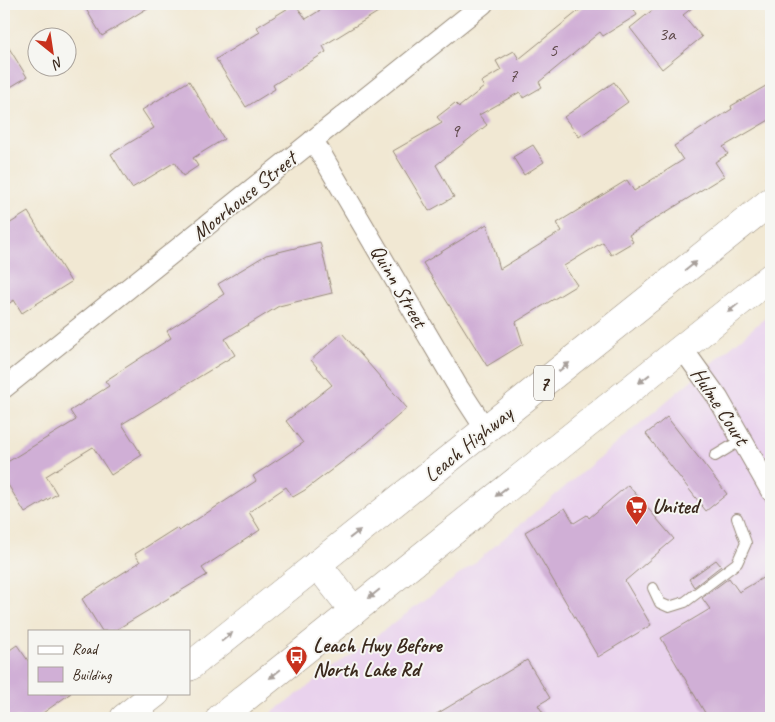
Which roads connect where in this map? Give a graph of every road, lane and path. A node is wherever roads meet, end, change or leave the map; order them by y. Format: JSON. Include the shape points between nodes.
{"nodes":[{"id":1,"x":483,"y":4,"type":"edge"},
{"id":2,"x":313,"y":140,"type":"junction"},
{"id":3,"x":771,"y":201,"type":"edge"},
{"id":4,"x":771,"y":277,"type":"edge"},
{"id":5,"x":682,"y":348,"type":"junction"},
{"id":6,"x":4,"y":388,"type":"edge"},
{"id":7,"x":486,"y":430,"type":"junction"},
{"id":8,"x":743,"y":439,"type":"junction"},
{"id":9,"x":714,"y":456,"type":"dead end"},
{"id":10,"x":771,"y":491,"type":"edge"},
{"id":11,"x":737,"y":518,"type":"dead end"},
{"id":12,"x":317,"y":564,"type":"junction"},
{"id":13,"x":653,"y":588,"type":"dead end"},
{"id":14,"x":354,"y":611,"type":"junction"},
{"id":15,"x":190,"y":667,"type":"edge"},
{"id":16,"x":155,"y":694,"type":"edge"},
{"id":17,"x":124,"y":718,"type":"edge"},
{"id":18,"x":220,"y":718,"type":"edge"}],
"edges":[{"from":1,"to":2,"type":"street","name":"Moorhouse Street"},
{"from":2,"to":6,"type":"street","name":"Moorhouse Street"},
{"from":2,"to":7,"type":"street","name":"Quinn Street"},
{"from":7,"to":3,"type":"highway","name":"Leach Highway","number":"7","one_way":true},
{"from":4,"to":5,"type":"highway","one_way":true},
{"from":5,"to":8,"type":"street","name":"Hulme Court"},
{"from":5,"to":14,"type":"highway","one_way":true},
{"from":12,"to":7,"type":"highway","name":"Leach Highway","number":"7","one_way":true},
{"from":8,"to":9,"type":"lane"},
{"from":8,"to":10,"type":"street","name":"Hulme Court"},
{"from":11,"to":13,"type":"lane","via":[[746,544],[737,563],[685,602],[670,607],[660,603]]},
{"from":12,"to":14,"type":"highway"},
{"from":15,"to":12,"type":"highway","name":"Leach Highway","number":"7","one_way":true},
{"from":14,"to":18,"type":"highway","one_way":true},
{"from":16,"to":17,"type":"highway"}]}
